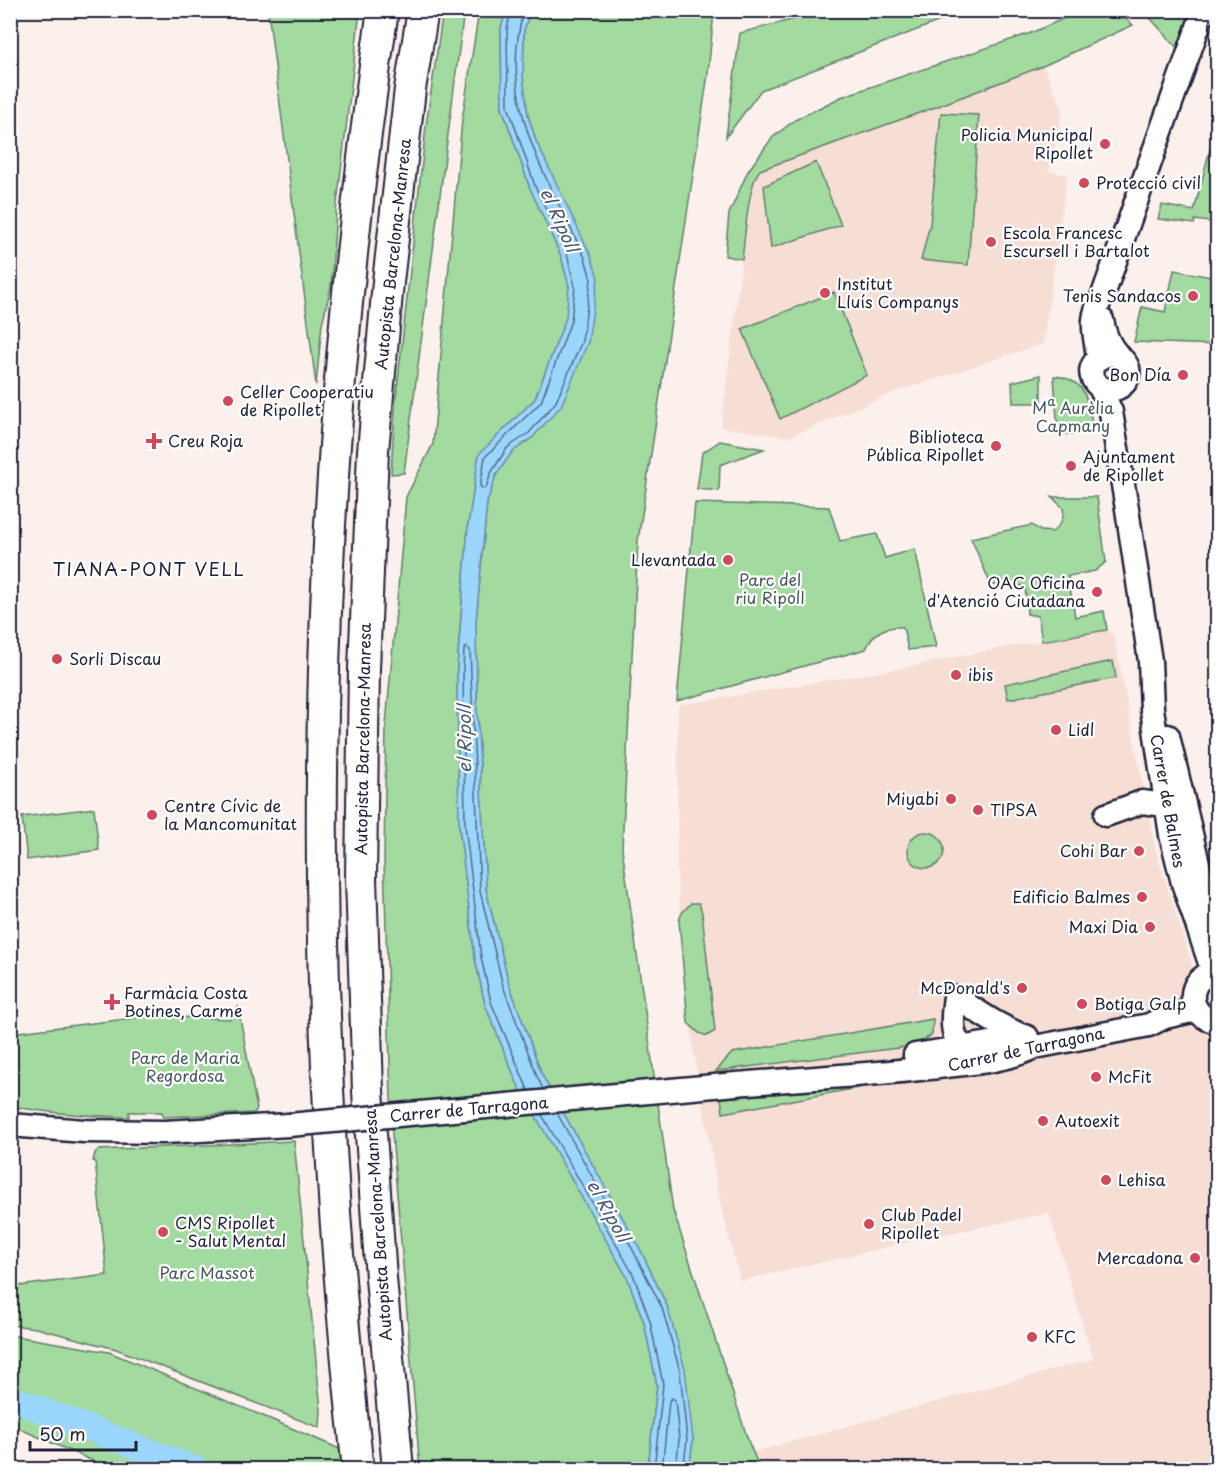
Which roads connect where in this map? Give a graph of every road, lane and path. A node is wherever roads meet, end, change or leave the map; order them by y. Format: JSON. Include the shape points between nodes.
{"nodes":[{"id":1,"x":383,"y":10,"type":"edge"},
{"id":2,"x":423,"y":10,"type":"edge"},
{"id":3,"x":1204,"y":10,"type":"edge"},
{"id":4,"x":1104,"y":352,"type":"junction"},
{"id":5,"x":1111,"y":387,"type":"junction"},
{"id":6,"x":1150,"y":661,"type":"junction"},
{"id":7,"x":1168,"y":739,"type":"junction"},
{"id":8,"x":1162,"y":776,"type":"junction"},
{"id":9,"x":1165,"y":805,"type":"junction"},
{"id":10,"x":1142,"y":808,"type":"junction"},
{"id":11,"x":1171,"y":835,"type":"junction"},
{"id":12,"x":1201,"y":876,"type":"junction"},
{"id":13,"x":1218,"y":926,"type":"edge"},
{"id":14,"x":1215,"y":972,"type":"edge"},
{"id":15,"x":955,"y":997,"type":"junction"},
{"id":16,"x":1196,"y":1010,"type":"junction"},
{"id":17,"x":1218,"y":1022,"type":"edge"},
{"id":18,"x":952,"y":1023,"type":"junction"},
{"id":19,"x":1031,"y":1042,"type":"junction"},
{"id":20,"x":963,"y":1047,"type":"junction"},
{"id":21,"x":927,"y":1053,"type":"junction"},
{"id":22,"x":897,"y":1072,"type":"junction"},
{"id":23,"x":778,"y":1081,"type":"junction"},
{"id":24,"x":12,"y":1126,"type":"edge"},
{"id":25,"x":398,"y":1468,"type":"edge"},
{"id":26,"x":358,"y":1470,"type":"edge"}],
"edges":[{"from":1,"to":26,"type":"highway","via":[[350,274],[329,540],[323,694],[326,1038],[339,1262]]},
{"from":2,"to":25,"type":"highway","name":"Autopista Barcelona-Manresa","via":[[388,282],[373,452],[363,680],[361,867],[367,1068]]},
{"from":3,"to":4,"type":"main road","via":[[1095,309],[1093,318]]},
{"from":4,"to":5,"type":"main road","via":[[1092,371],[1095,383]]},
{"from":4,"to":5,"type":"main road","via":[[1123,359],[1128,369],[1126,382]]},
{"from":5,"to":6,"type":"main road","name":"Carrer de Balmes","via":[[1111,412]]},
{"from":6,"to":7,"type":"main road","name":"Carrer de Balmes","via":[[1164,706]]},
{"from":6,"to":8,"type":"main road","name":"Carrer de Balmes"},
{"from":7,"to":9,"type":"main road","via":[[1172,791]]},
{"from":7,"to":12,"type":"main road","name":"Carrer de Balmes"},
{"from":8,"to":9,"type":"main road","name":"Carrer de Balmes"},
{"from":8,"to":10,"type":"main road"},
{"from":9,"to":10,"type":"main road","via":[[1155,811]]},
{"from":9,"to":11,"type":"main road","name":"Carrer de Balmes"},
{"from":9,"to":12,"type":"main road","via":[[1176,818],[1189,860]]},
{"from":10,"to":11,"type":"main road"},
{"from":11,"to":14,"type":"main road","name":"Carrer de Balmes","via":[[1183,883]]},
{"from":12,"to":13,"type":"main road","name":"Carrer de Balmes"},
{"from":14,"to":16,"type":"main road","via":[[1196,984],[1192,998]]},
{"from":15,"to":18,"type":"main road"},
{"from":15,"to":19,"type":"main road","via":[[1001,1028]]},
{"from":15,"to":20,"type":"main road","via":[[966,1024]]},
{"from":16,"to":17,"type":"main road","via":[[1203,1018]]},
{"from":16,"to":19,"type":"main road","name":"Carrer de Tarragona","via":[[1165,1017],[1146,1014]]},
{"from":18,"to":20,"type":"main road"},
{"from":18,"to":21,"type":"main road","via":[[942,1040]]},
{"from":19,"to":20,"type":"main road","name":"Carrer de Tarragona"},
{"from":19,"to":22,"type":"main road","name":"Carrer de Tarragona","via":[[1025,1052]]},
{"from":20,"to":21,"type":"main road","name":"Carrer de Tarragona"},
{"from":20,"to":22,"type":"main road","via":[[950,1057]]},
{"from":21,"to":23,"type":"main road","name":"Carrer de Tarragona","via":[[847,1064]]},
{"from":22,"to":23,"type":"main road","name":"Carrer de Tarragona"},
{"from":23,"to":24,"type":"main road","name":"Carrer de Tarragona","bridge":true,"via":[[288,1125],[165,1132]]}]}
